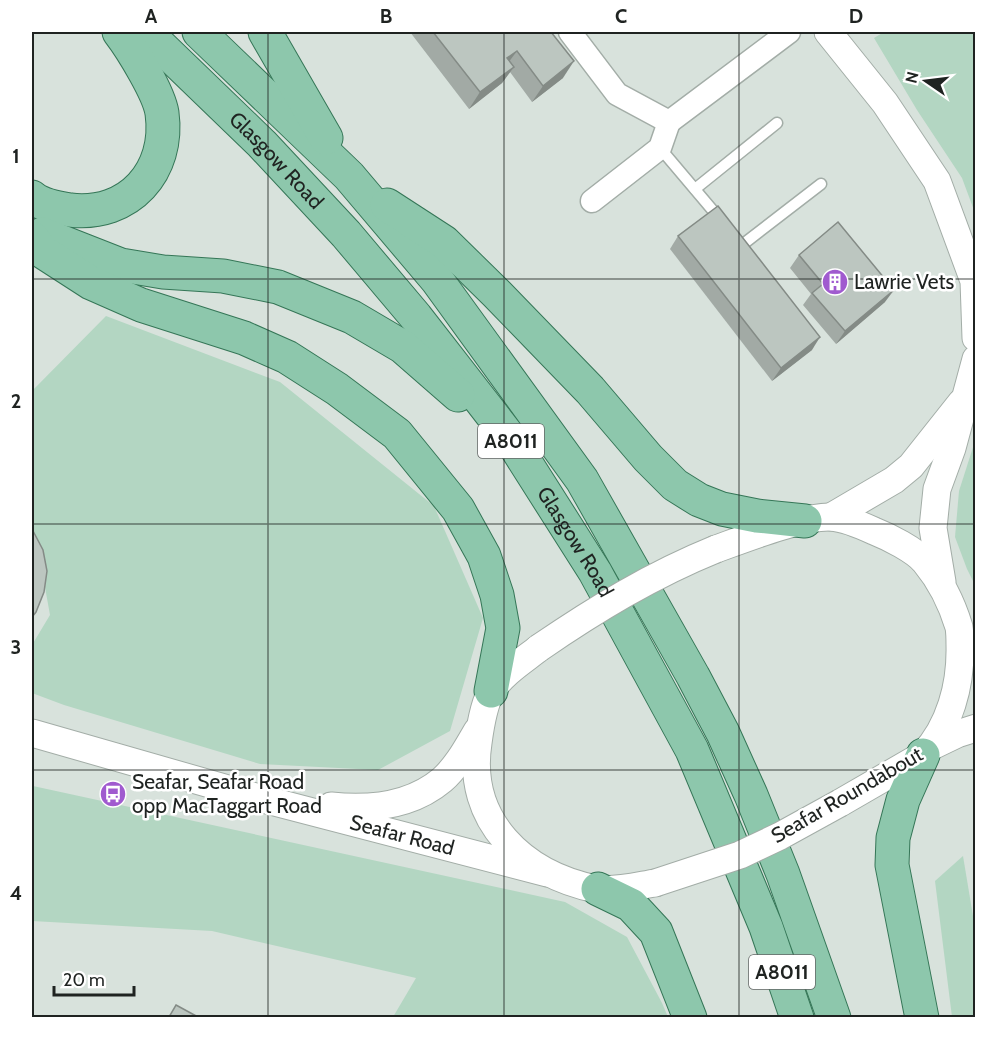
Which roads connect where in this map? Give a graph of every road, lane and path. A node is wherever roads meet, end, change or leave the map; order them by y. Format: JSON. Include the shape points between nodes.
{"nodes":[{"id":1,"x":119,"y":32,"type":"edge"},
{"id":2,"x":146,"y":32,"type":"edge"},
{"id":3,"x":199,"y":32,"type":"edge"},
{"id":4,"x":265,"y":32,"type":"edge"},
{"id":5,"x":570,"y":32,"type":"edge"},
{"id":6,"x":789,"y":32,"type":"edge"},
{"id":7,"x":828,"y":32,"type":"edge"},
{"id":8,"x":669,"y":122,"type":"junction"},
{"id":9,"x":777,"y":123,"type":"dead end"},
{"id":10,"x":660,"y":148,"type":"junction"},
{"id":11,"x":353,"y":181,"type":"junction"},
{"id":12,"x":821,"y":184,"type":"dead end"},
{"id":13,"x":695,"y":189,"type":"junction"},
{"id":14,"x":32,"y":197,"type":"edge"},
{"id":15,"x":592,"y":201,"type":"dead end"},
{"id":16,"x":32,"y":230,"type":"edge"},
{"id":17,"x":32,"y":238,"type":"edge"},
{"id":18,"x":975,"y":339,"type":"edge"},
{"id":19,"x":975,"y":359,"type":"edge"},
{"id":20,"x":968,"y":394,"type":"junction"},
{"id":21,"x":510,"y":438,"type":"junction"},
{"id":22,"x":818,"y":519,"type":"junction"},
{"id":23,"x":947,"y":600,"type":"junction"},
{"id":24,"x":975,"y":637,"type":"edge"},
{"id":25,"x":491,"y":691,"type":"junction"},
{"id":26,"x":480,"y":724,"type":"junction"},
{"id":27,"x":975,"y":728,"type":"edge"},
{"id":28,"x":32,"y":733,"type":"edge"},
{"id":29,"x":927,"y":751,"type":"junction"},
{"id":30,"x":259,"y":798,"type":"junction"},
{"id":31,"x":547,"y":873,"type":"junction"},
{"id":32,"x":598,"y":889,"type":"junction"},
{"id":33,"x":690,"y":1017,"type":"edge"},
{"id":34,"x":797,"y":1017,"type":"edge"},
{"id":35,"x":834,"y":1017,"type":"edge"},
{"id":36,"x":922,"y":1017,"type":"edge"}],
"edges":[{"from":1,"to":14,"type":"main road","via":[[146,74],[162,111],[162,142],[155,168],[139,189],[112,206],[87,212],[61,209]]},
{"from":2,"to":21,"type":"main road","name":"Glasgow Road","number":"A8011","via":[[262,144],[346,234]]},
{"from":3,"to":11,"type":"main road","name":"Glasgow Road","number":"A8011"},
{"from":4,"to":11,"type":"main road"},
{"from":5,"to":8,"type":"street","via":[[617,94]]},
{"from":6,"to":8,"type":"street"},
{"from":7,"to":18,"type":"street","via":[[885,103],[937,181],[974,281]]},
{"from":8,"to":10,"type":"street"},
{"from":9,"to":13,"type":"lane"},
{"from":10,"to":13,"type":"lane"},
{"from":10,"to":15,"type":"street"},
{"from":11,"to":22,"type":"main road","via":[[444,242],[590,390],[675,485],[722,509],[757,516]]},
{"from":11,"to":35,"type":"main road","name":"Glasgow Road","number":"A8011","via":[[437,280],[582,480],[728,744],[783,874]]},
{"from":12,"to":13,"type":"lane","via":[[738,241]]},
{"from":16,"to":21,"type":"main road","via":[[121,265],[223,276],[278,288],[352,317],[403,347]]},
{"from":17,"to":25,"type":"main road","via":[[43,252],[101,288],[287,357],[397,434],[458,509],[484,556],[503,627]]},
{"from":19,"to":20,"type":"street"},
{"from":20,"to":22,"type":"street","via":[[911,465],[894,480]]},
{"from":20,"to":23,"type":"street","via":[[937,489],[933,528]]},
{"from":21,"to":34,"type":"main road","name":"Glasgow Road","number":"A8011","via":[[595,573],[692,750],[766,927]]},
{"from":22,"to":23,"type":"street","name":"Seafar Roundabout","via":[[859,524],[888,537],[923,561]]},
{"from":22,"to":25,"type":"street","name":"Seafar Roundabout","bridge":true,"via":[[752,536],[659,573],[540,648]]},
{"from":23,"to":24,"type":"street"},
{"from":23,"to":29,"type":"street","name":"Seafar Roundabout","via":[[959,629],[961,662],[948,716]]},
{"from":25,"to":26,"type":"street","name":"Seafar Roundabout"},
{"from":26,"to":30,"type":"street","name":"Seafar Road","via":[[461,758],[442,780],[417,796],[389,805],[354,808]]},
{"from":26,"to":31,"type":"street","name":"Seafar Roundabout","via":[[477,784],[486,813],[526,860]]},
{"from":27,"to":29,"type":"street"},
{"from":28,"to":30,"type":"street","name":"Seafar Road"},
{"from":29,"to":32,"type":"street","name":"Seafar Roundabout","bridge":true,"via":[[840,803],[740,855],[654,882]]},
{"from":29,"to":36,"type":"main road","via":[[903,800],[893,838],[892,865]]},
{"from":30,"to":31,"type":"street","name":"Seafar Road"},
{"from":31,"to":32,"type":"street","name":"Seafar Roundabout"},
{"from":32,"to":33,"type":"main road","via":[[631,905],[656,932]]}]}
